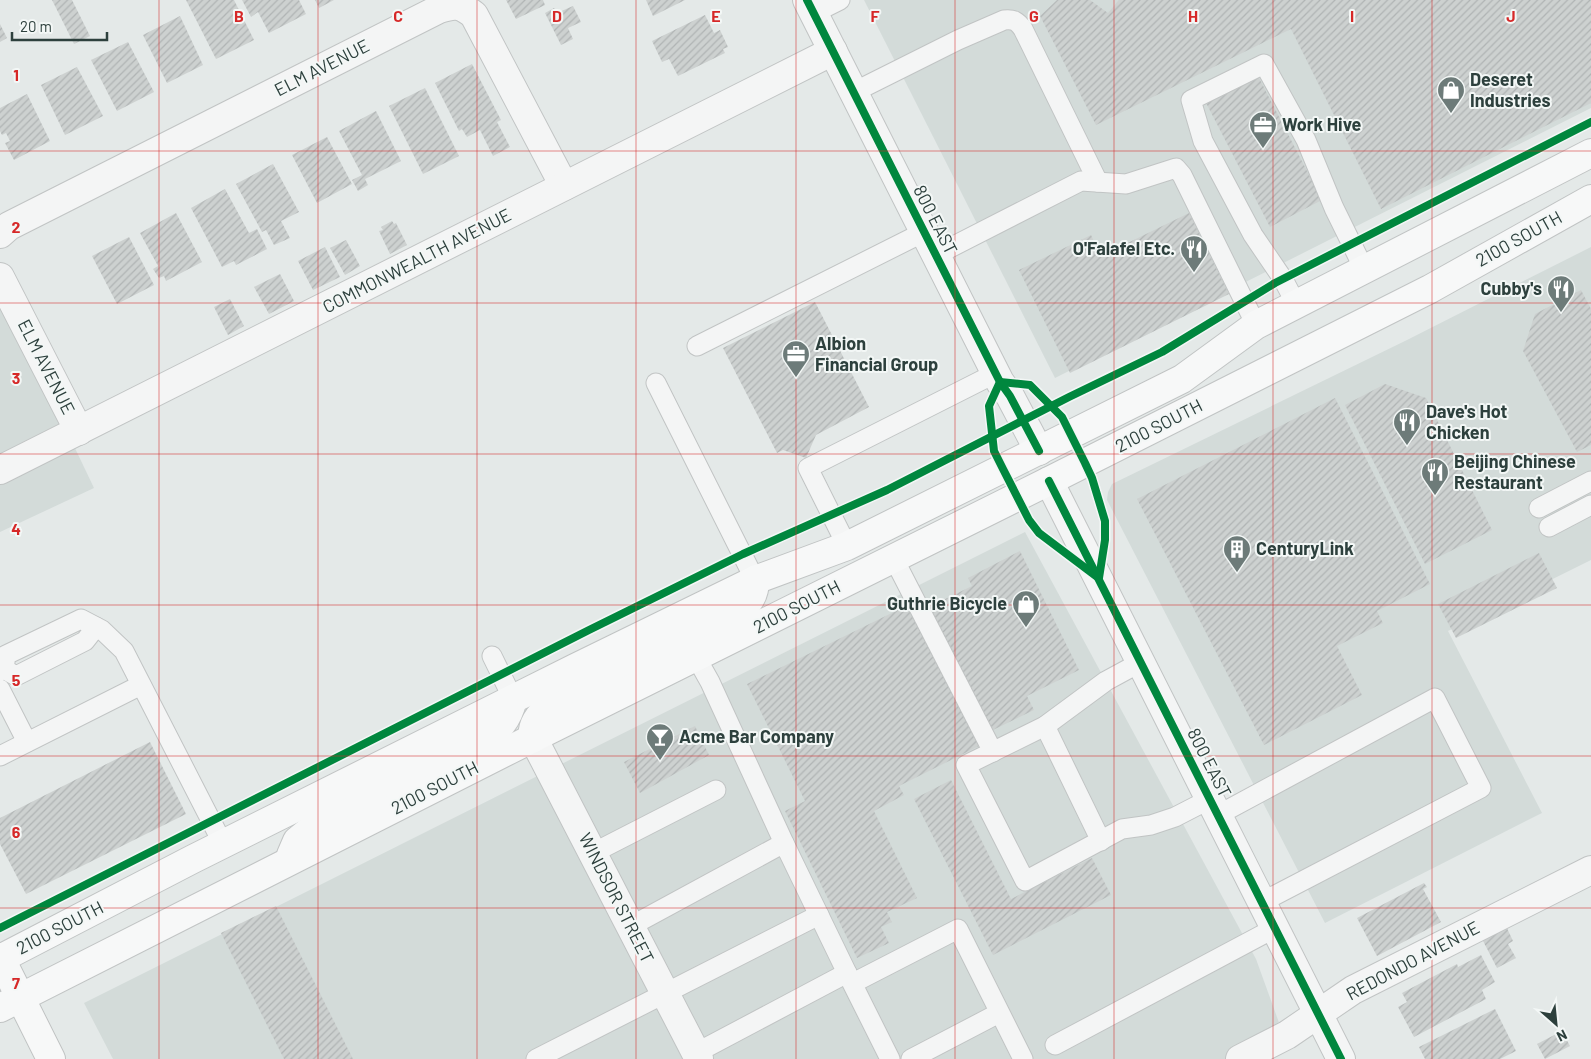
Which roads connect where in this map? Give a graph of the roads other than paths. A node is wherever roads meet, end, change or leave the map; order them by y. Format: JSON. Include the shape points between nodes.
{"nodes":[{"id":1,"x":840,"y":0,"type":"edge"},
{"id":2,"x":811,"y":7,"type":"edge"},
{"id":3,"x":833,"y":51,"type":"junction"},
{"id":4,"x":854,"y":92,"type":"junction"},
{"id":5,"x":1591,"y":154,"type":"edge"},
{"id":6,"x":1098,"y":182,"type":"junction"},
{"id":7,"x":564,"y":186,"type":"junction"},
{"id":8,"x":1590,"y":203,"type":"edge"},
{"id":9,"x":0,"y":234,"type":"edge"},
{"id":10,"x":930,"y":244,"type":"junction"},
{"id":11,"x":1364,"y":269,"type":"junction"},
{"id":12,"x":0,"y":277,"type":"edge"},
{"id":13,"x":1296,"y":304,"type":"junction"},
{"id":14,"x":1256,"y":325,"type":"junction"},
{"id":15,"x":698,"y":346,"type":"dead end"},
{"id":16,"x":996,"y":373,"type":"junction"},
{"id":17,"x":656,"y":383,"type":"dead end"},
{"id":18,"x":79,"y":431,"type":"junction"},
{"id":19,"x":1039,"y":451,"type":"junction"},
{"id":20,"x":0,"y":470,"type":"edge"},
{"id":21,"x":1049,"y":481,"type":"junction"},
{"id":22,"x":1591,"y":481,"type":"edge"},
{"id":23,"x":1591,"y":505,"type":"edge"},
{"id":24,"x":1539,"y":508,"type":"dead end"},
{"id":25,"x":1549,"y":527,"type":"dead end"},
{"id":26,"x":847,"y":546,"type":"junction"},
{"id":27,"x":894,"y":558,"type":"junction"},
{"id":28,"x":755,"y":580,"type":"junction"},
{"id":29,"x":492,"y":656,"type":"dead end"},
{"id":30,"x":696,"y":657,"type":"junction"},
{"id":31,"x":1141,"y":662,"type":"junction"},
{"id":32,"x":2,"y":670,"type":"edge"},
{"id":33,"x":142,"y":685,"type":"junction"},
{"id":34,"x":0,"y":689,"type":"edge"},
{"id":35,"x":513,"y":699,"type":"junction"},
{"id":36,"x":1045,"y":726,"type":"junction"},
{"id":37,"x":533,"y":738,"type":"junction"},
{"id":38,"x":27,"y":742,"type":"junction"},
{"id":39,"x":993,"y":752,"type":"junction"},
{"id":40,"x":0,"y":756,"type":"edge"},
{"id":41,"x":716,"y":790,"type":"dead end"},
{"id":42,"x":1214,"y":807,"type":"junction"},
{"id":43,"x":1101,"y":841,"type":"junction"},
{"id":44,"x":784,"y":843,"type":"junction"},
{"id":45,"x":223,"y":844,"type":"junction"},
{"id":46,"x":593,"y":853,"type":"junction"},
{"id":47,"x":290,"y":860,"type":"junction"},
{"id":48,"x":1591,"y":870,"type":"edge"},
{"id":49,"x":1262,"y":902,"type":"junction"},
{"id":50,"x":819,"y":915,"type":"junction"},
{"id":51,"x":630,"y":926,"type":"junction"},
{"id":52,"x":1275,"y":928,"type":"junction"},
{"id":53,"x":0,"y":958,"type":"edge"},
{"id":54,"x":850,"y":978,"type":"junction"},
{"id":55,"x":666,"y":993,"type":"junction"},
{"id":56,"x":10,"y":1004,"type":"edge"},
{"id":57,"x":999,"y":1013,"type":"junction"},
{"id":58,"x":1318,"y":1014,"type":"junction"},
{"id":59,"x":1055,"y":1045,"type":"dead end"},
{"id":60,"x":698,"y":1056,"type":"edge"},
{"id":61,"x":51,"y":1059,"type":"edge"},
{"id":62,"x":536,"y":1059,"type":"edge"},
{"id":63,"x":890,"y":1059,"type":"edge"},
{"id":64,"x":911,"y":1059,"type":"edge"},
{"id":65,"x":1023,"y":1059,"type":"edge"},
{"id":66,"x":1240,"y":1059,"type":"edge"},
{"id":67,"x":1341,"y":1059,"type":"edge"}],
"edges":[{"from":1,"to":2,"type":"lane"},
{"from":2,"to":3,"type":"street","name":"800 EAST"},
{"from":3,"to":4,"type":"street","name":"800 EAST"},
{"from":3,"to":7,"type":"street","name":"COMMONWEALTH AVENUE"},
{"from":4,"to":6,"type":"lane","via":[[958,40],[1012,19],[1023,29]]},
{"from":4,"to":10,"type":"street","name":"800 EAST"},
{"from":5,"to":11,"type":"main road","name":"2100 SOUTH"},
{"from":6,"to":10,"type":"lane","via":[[1081,181]]},
{"from":6,"to":14,"type":"lane","via":[[1126,184],[1176,168]]},
{"from":7,"to":9,"type":"street","name":"ELM AVENUE","via":[[474,15],[464,6],[452,5],[18,222]]},
{"from":7,"to":18,"type":"street","name":"COMMONWEALTH AVENUE"},
{"from":8,"to":21,"type":"main road","name":"2100 SOUTH","via":[[1430,289]]},
{"from":10,"to":15,"type":"lane"},
{"from":10,"to":16,"type":"street","name":"800 EAST"},
{"from":11,"to":13,"type":"main road","name":"2100 SOUTH"},
{"from":11,"to":13,"type":"lane","via":[[1306,140],[1264,64],[1192,100],[1203,141],[1253,235]]},
{"from":12,"to":18,"type":"street","name":"ELM AVENUE"},
{"from":13,"to":14,"type":"main road","name":"2100 SOUTH"},
{"from":14,"to":19,"type":"main road","name":"2100 SOUTH","via":[[1182,379]]},
{"from":16,"to":19,"type":"street","name":"800 EAST"},
{"from":16,"to":26,"type":"lane","via":[[808,468]]},
{"from":17,"to":28,"type":"lane"},
{"from":18,"to":20,"type":"street","name":"COMMONWEALTH AVENUE"},
{"from":19,"to":26,"type":"main road","name":"2100 SOUTH"},
{"from":21,"to":27,"type":"main road","name":"2100 SOUTH"},
{"from":21,"to":31,"type":"street","name":"800 EAST"},
{"from":22,"to":24,"type":"lane"},
{"from":23,"to":25,"type":"lane"},
{"from":26,"to":28,"type":"main road","name":"2100 SOUTH"},
{"from":27,"to":30,"type":"main road","name":"2100 SOUTH"},
{"from":27,"to":39,"type":"lane"},
{"from":28,"to":35,"type":"main road","name":"2100 SOUTH"},
{"from":28,"to":37,"type":"main road","via":[[751,598],[738,612],[549,707],[535,723]]},
{"from":29,"to":35,"type":"lane"},
{"from":30,"to":37,"type":"main road","name":"2100 SOUTH"},
{"from":30,"to":44,"type":"lane"},
{"from":31,"to":36,"type":"lane","via":[[1106,681]]},
{"from":31,"to":42,"type":"street","name":"800 EAST"},
{"from":32,"to":33,"type":"lane","via":[[6,655],[81,619],[102,630],[124,651]]},
{"from":33,"to":38,"type":"lane"},
{"from":33,"to":45,"type":"lane"},
{"from":34,"to":38,"type":"lane"},
{"from":35,"to":45,"type":"main road","name":"2100 SOUTH"},
{"from":35,"to":47,"type":"main road","via":[[504,723],[495,733],[318,824],[297,841]]},
{"from":36,"to":39,"type":"lane"},
{"from":36,"to":43,"type":"lane"},
{"from":37,"to":46,"type":"street","name":"WINDSOR STREET"},
{"from":37,"to":47,"type":"main road","name":"2100 SOUTH"},
{"from":38,"to":40,"type":"lane"},
{"from":39,"to":43,"type":"lane","via":[[966,765],[1025,881]]},
{"from":41,"to":46,"type":"lane"},
{"from":42,"to":43,"type":"lane","via":[[1151,825],[1122,829]]},
{"from":42,"to":49,"type":"street","name":"800 EAST"},
{"from":42,"to":49,"type":"lane","via":[[1435,698],[1477,780],[1481,788]]},
{"from":44,"to":50,"type":"lane"},
{"from":44,"to":51,"type":"lane"},
{"from":45,"to":53,"type":"main road","name":"2100 SOUTH"},
{"from":46,"to":51,"type":"street","name":"WINDSOR STREET"},
{"from":47,"to":56,"type":"main road","name":"2100 SOUTH"},
{"from":48,"to":58,"type":"street","name":"REDONDO AVENUE","via":[[1352,990]]},
{"from":49,"to":52,"type":"street","name":"800 EAST"},
{"from":50,"to":54,"type":"lane"},
{"from":50,"to":55,"type":"lane"},
{"from":51,"to":55,"type":"street","name":"WINDSOR STREET"},
{"from":52,"to":58,"type":"street","name":"800 EAST"},
{"from":52,"to":59,"type":"lane"},
{"from":53,"to":56,"type":"main road"},
{"from":54,"to":57,"type":"lane","via":[[958,929]]},
{"from":54,"to":60,"type":"lane"},
{"from":54,"to":63,"type":"lane"},
{"from":55,"to":60,"type":"street","name":"WINDSOR STREET"},
{"from":55,"to":62,"type":"lane"},
{"from":56,"to":61,"type":"main road"},
{"from":57,"to":64,"type":"lane"},
{"from":57,"to":65,"type":"lane"},
{"from":58,"to":66,"type":"street","name":"REDONDO AVENUE","via":[[1287,1035]]},
{"from":58,"to":67,"type":"street","name":"800 EAST"}]}
